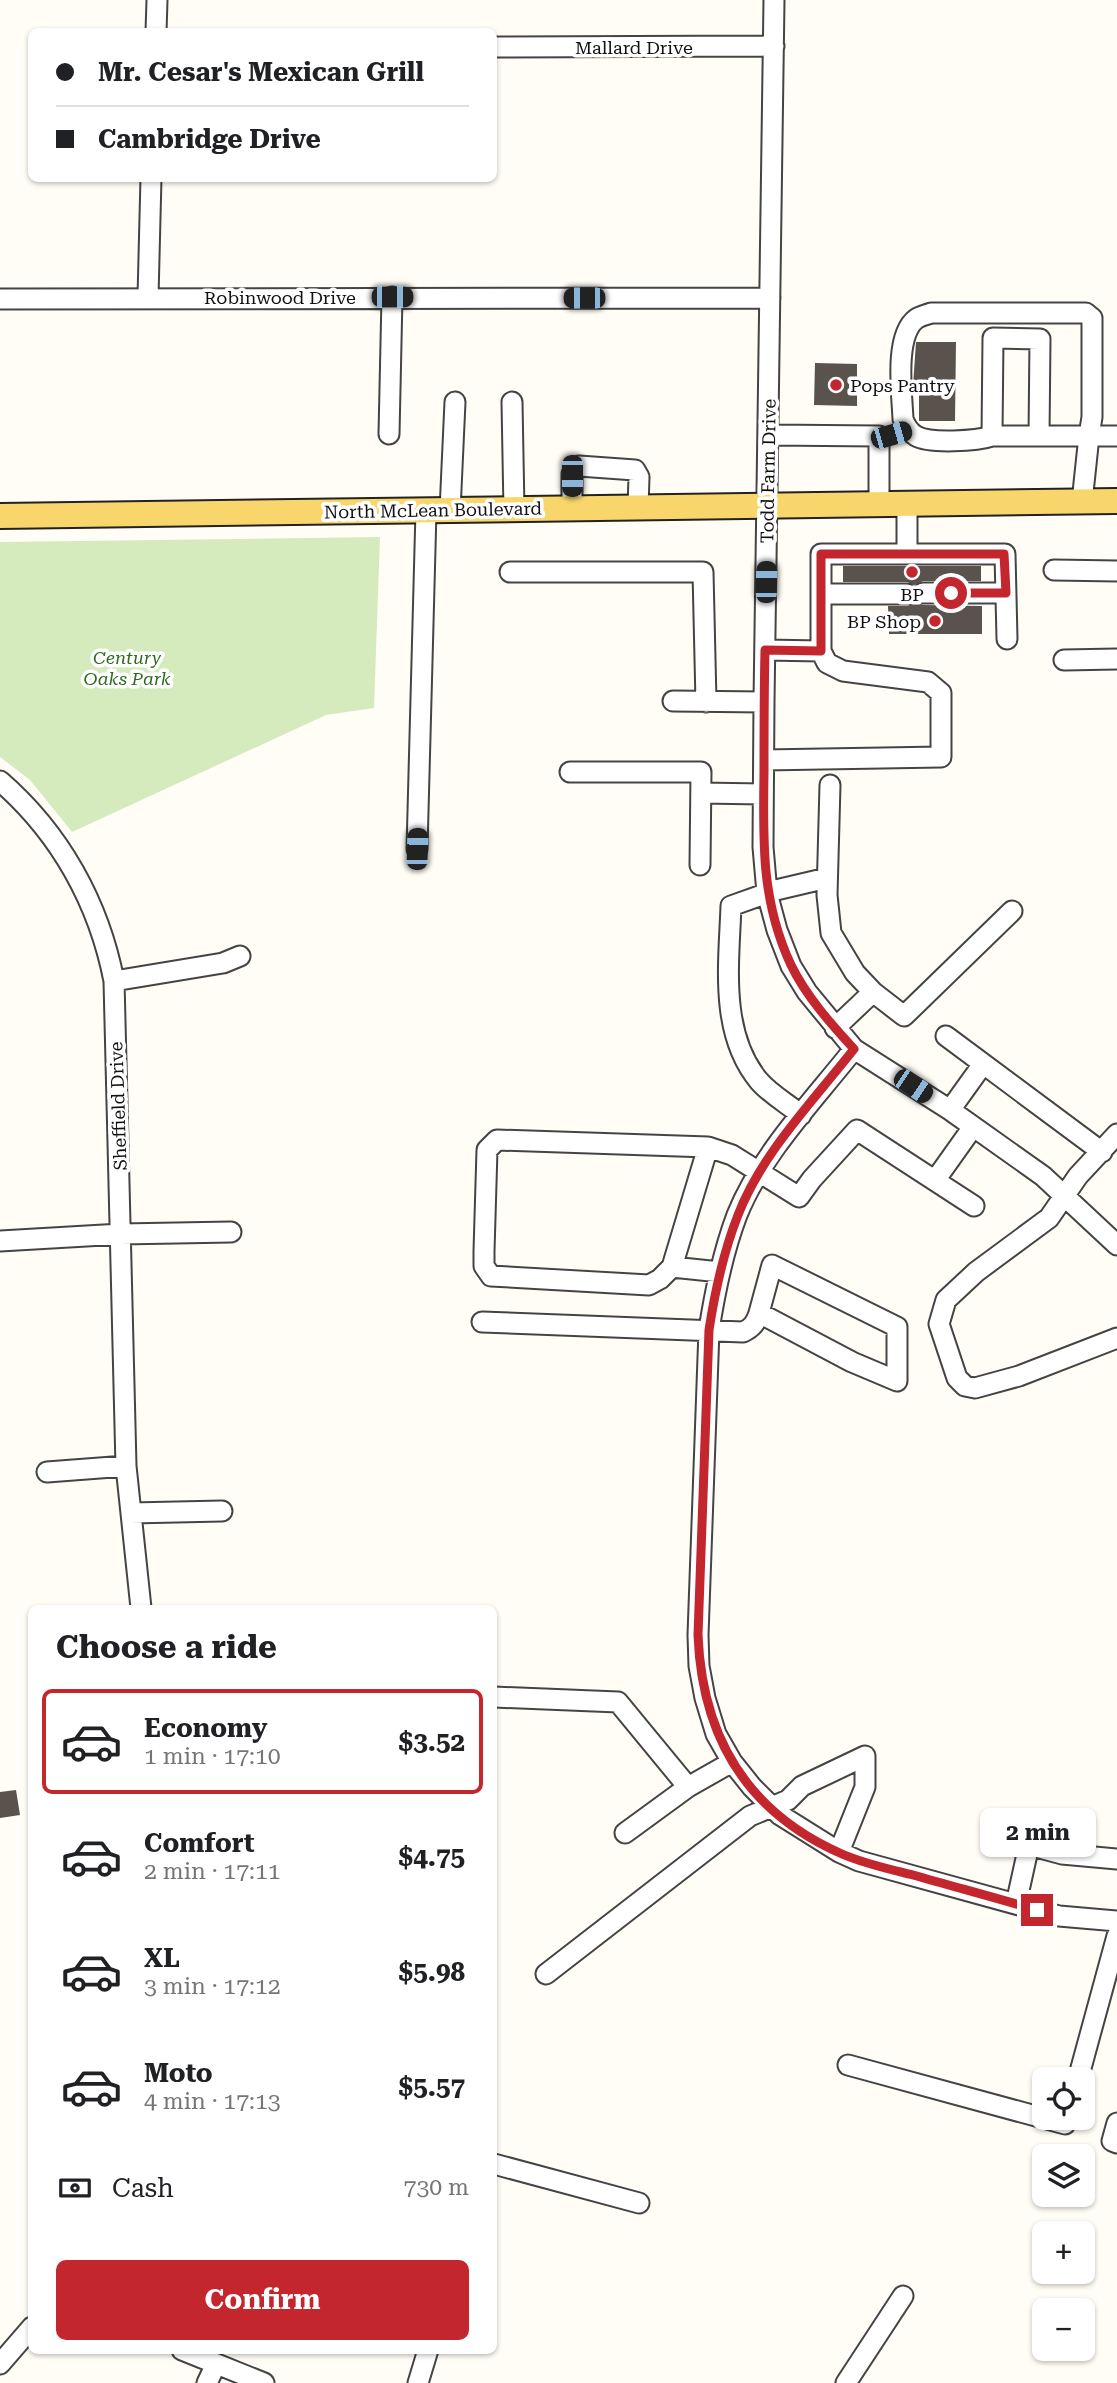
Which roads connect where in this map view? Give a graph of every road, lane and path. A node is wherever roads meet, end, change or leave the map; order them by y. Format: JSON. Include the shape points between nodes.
{"nodes":[{"id":1,"x":157,"y":0,"type":"edge"},
{"id":2,"x":774,"y":0,"type":"edge"},
{"id":3,"x":156,"y":28,"type":"edge"},
{"id":4,"x":774,"y":46,"type":"junction"},
{"id":5,"x":497,"y":47,"type":"edge"},
{"id":6,"x":151,"y":182,"type":"edge"},
{"id":7,"x":148,"y":297,"type":"junction"},
{"id":8,"x":392,"y":297,"type":"junction"},
{"id":9,"x":770,"y":298,"type":"junction"},
{"id":10,"x":0,"y":299,"type":"edge"},
{"id":11,"x":455,"y":402,"type":"dead end"},
{"id":12,"x":512,"y":402,"type":"dead end"},
{"id":13,"x":908,"y":430,"type":"junction"},
{"id":14,"x":388,"y":433,"type":"dead end"},
{"id":15,"x":769,"y":435,"type":"junction"},
{"id":16,"x":878,"y":436,"type":"junction"},
{"id":17,"x":992,"y":436,"type":"junction"},
{"id":18,"x":1039,"y":436,"type":"junction"},
{"id":19,"x":1089,"y":436,"type":"junction"},
{"id":20,"x":1117,"y":436,"type":"edge"},
{"id":21,"x":1117,"y":501,"type":"edge"},
{"id":22,"x":1083,"y":502,"type":"junction"},
{"id":23,"x":907,"y":503,"type":"junction"},
{"id":24,"x":879,"y":504,"type":"junction"},
{"id":25,"x":638,"y":507,"type":"junction"},
{"id":26,"x":767,"y":507,"type":"junction"},
{"id":27,"x":572,"y":508,"type":"junction"},
{"id":28,"x":514,"y":510,"type":"junction"},
{"id":29,"x":438,"y":511,"type":"junction"},
{"id":30,"x":0,"y":516,"type":"edge"},
{"id":31,"x":907,"y":554,"type":"junction"},
{"id":32,"x":1054,"y":570,"type":"dead end"},
{"id":33,"x":1117,"y":571,"type":"edge"},
{"id":34,"x":510,"y":572,"type":"dead end"},
{"id":35,"x":1006,"y":593,"type":"junction"},
{"id":36,"x":821,"y":594,"type":"junction"},
{"id":37,"x":1007,"y":639,"type":"dead end"},
{"id":38,"x":765,"y":650,"type":"junction"},
{"id":39,"x":821,"y":651,"type":"junction"},
{"id":40,"x":1117,"y":659,"type":"edge"},
{"id":41,"x":1064,"y":660,"type":"dead end"},
{"id":42,"x":673,"y":701,"type":"dead end"},
{"id":43,"x":706,"y":702,"type":"junction"},
{"id":44,"x":764,"y":702,"type":"junction"},
{"id":45,"x":764,"y":760,"type":"junction"},
{"id":46,"x":570,"y":772,"type":"dead end"},
{"id":47,"x":0,"y":781,"type":"edge"},
{"id":48,"x":830,"y":785,"type":"dead end"},
{"id":49,"x":701,"y":793,"type":"junction"},
{"id":50,"x":763,"y":794,"type":"junction"},
{"id":51,"x":417,"y":849,"type":"dead end"},
{"id":52,"x":700,"y":864,"type":"dead end"},
{"id":53,"x":827,"y":878,"type":"junction"},
{"id":54,"x":767,"y":893,"type":"junction"},
{"id":55,"x":1012,"y":911,"type":"dead end"},
{"id":56,"x":240,"y":956,"type":"dead end"},
{"id":57,"x":114,"y":981,"type":"junction"},
{"id":58,"x":873,"y":992,"type":"junction"},
{"id":59,"x":835,"y":1028,"type":"junction"},
{"id":60,"x":946,"y":1036,"type":"dead end"},
{"id":61,"x":854,"y":1049,"type":"junction"},
{"id":62,"x":983,"y":1064,"type":"junction"},
{"id":63,"x":950,"y":1110,"type":"junction"},
{"id":64,"x":801,"y":1115,"type":"junction"},
{"id":65,"x":973,"y":1127,"type":"junction"},
{"id":66,"x":1117,"y":1134,"type":"edge"},
{"id":67,"x":708,"y":1147,"type":"junction"},
{"id":68,"x":1102,"y":1152,"type":"junction"},
{"id":69,"x":760,"y":1173,"type":"junction"},
{"id":70,"x":936,"y":1179,"type":"junction"},
{"id":71,"x":1064,"y":1195,"type":"junction"},
{"id":72,"x":974,"y":1206,"type":"dead end"},
{"id":73,"x":230,"y":1232,"type":"dead end"},
{"id":74,"x":1114,"y":1233,"type":"edge"},
{"id":75,"x":121,"y":1234,"type":"junction"},
{"id":76,"x":0,"y":1241,"type":"edge"},
{"id":77,"x":672,"y":1267,"type":"junction"},
{"id":78,"x":720,"y":1272,"type":"junction"},
{"id":79,"x":759,"y":1313,"type":"junction"},
{"id":80,"x":482,"y":1322,"type":"dead end"},
{"id":81,"x":709,"y":1330,"type":"junction"},
{"id":82,"x":1117,"y":1338,"type":"edge"},
{"id":83,"x":127,"y":1466,"type":"junction"},
{"id":84,"x":47,"y":1472,"type":"dead end"},
{"id":85,"x":222,"y":1511,"type":"dead end"},
{"id":86,"x":131,"y":1513,"type":"junction"},
{"id":87,"x":141,"y":1605,"type":"edge"},
{"id":88,"x":497,"y":1697,"type":"edge"},
{"id":89,"x":732,"y":1762,"type":"junction"},
{"id":90,"x":688,"y":1787,"type":"junction"},
{"id":91,"x":772,"y":1807,"type":"junction"},
{"id":92,"x":625,"y":1833,"type":"dead end"},
{"id":93,"x":839,"y":1853,"type":"junction"},
{"id":94,"x":1117,"y":1859,"type":"edge"},
{"id":95,"x":1016,"y":1904,"type":"junction"},
{"id":96,"x":1117,"y":1921,"type":"edge"},
{"id":97,"x":1117,"y":1936,"type":"edge"},
{"id":98,"x":546,"y":1974,"type":"dead end"},
{"id":99,"x":848,"y":2064,"type":"dead end"},
{"id":100,"x":1081,"y":2067,"type":"edge"},
{"id":101,"x":1032,"y":2115,"type":"edge"},
{"id":102,"x":1117,"y":2123,"type":"edge"},
{"id":103,"x":1117,"y":2143,"type":"edge"},
{"id":104,"x":497,"y":2165,"type":"edge"},
{"id":105,"x":639,"y":2203,"type":"dead end"},
{"id":106,"x":902,"y":2295,"type":"dead end"},
{"id":107,"x":28,"y":2332,"type":"edge"},
{"id":108,"x":192,"y":2354,"type":"edge"},
{"id":109,"x":427,"y":2354,"type":"edge"},
{"id":110,"x":0,"y":2364,"type":"edge"},
{"id":111,"x":216,"y":2364,"type":"junction"},
{"id":112,"x":207,"y":2383,"type":"edge"},
{"id":113,"x":264,"y":2383,"type":"edge"},
{"id":114,"x":418,"y":2383,"type":"edge"},
{"id":115,"x":846,"y":2383,"type":"edge"}],
"edges":[{"from":1,"to":3,"type":"street"},
{"from":2,"to":4,"type":"street","name":"Todd Farm Drive"},
{"from":4,"to":5,"type":"street","name":"Mallard Drive"},
{"from":4,"to":9,"type":"street","name":"Todd Farm Drive"},
{"from":6,"to":7,"type":"street"},
{"from":7,"to":8,"type":"street","name":"Robinwood Drive"},
{"from":7,"to":10,"type":"street","name":"Robinwood Drive"},
{"from":8,"to":9,"type":"street","name":"Robinwood Drive"},
{"from":8,"to":14,"type":"street"},
{"from":9,"to":15,"type":"street","name":"Todd Farm Drive"},
{"from":11,"to":29,"type":"street"},
{"from":12,"to":28,"type":"street"},
{"from":13,"to":16,"type":"street"},
{"from":13,"to":17,"type":"street","via":[[924,440],[977,441]]},
{"from":13,"to":19,"type":"street","via":[[903,419],[902,346],[906,330],[916,318],[931,313],[1086,313],[1092,318]]},
{"from":15,"to":16,"type":"street"},
{"from":15,"to":26,"type":"street","name":"Todd Farm Drive"},
{"from":16,"to":24,"type":"street"},
{"from":17,"to":18,"type":"street"},
{"from":17,"to":18,"type":"street","via":[[993,338],[1040,339]]},
{"from":18,"to":19,"type":"street"},
{"from":19,"to":20,"type":"street"},
{"from":19,"to":22,"type":"street"},
{"from":21,"to":22,"type":"main road","name":"North McLean Boulevard"},
{"from":22,"to":23,"type":"main road","name":"North McLean Boulevard"},
{"from":23,"to":24,"type":"main road","name":"North McLean Boulevard"},
{"from":23,"to":31,"type":"street"},
{"from":24,"to":26,"type":"main road","name":"North McLean Boulevard"},
{"from":25,"to":26,"type":"main road","name":"North McLean Boulevard"},
{"from":25,"to":27,"type":"main road","name":"North McLean Boulevard"},
{"from":25,"to":27,"type":"street","via":[[635,470],[579,466],[572,474]]},
{"from":26,"to":38,"type":"street","name":"Todd Farm Drive"},
{"from":27,"to":28,"type":"main road","name":"North McLean Boulevard"},
{"from":28,"to":29,"type":"main road","name":"North McLean Boulevard"},
{"from":29,"to":30,"type":"main road","name":"North McLean Boulevard"},
{"from":29,"to":51,"type":"street"},
{"from":31,"to":35,"type":"street","via":[[1004,554]]},
{"from":31,"to":36,"type":"street","via":[[821,554]]},
{"from":32,"to":33,"type":"street"},
{"from":34,"to":43,"type":"street","via":[[703,572]]},
{"from":35,"to":36,"type":"street"},
{"from":35,"to":37,"type":"street"},
{"from":36,"to":39,"type":"street"},
{"from":38,"to":39,"type":"street"},
{"from":38,"to":44,"type":"street","name":"Todd Farm Drive"},
{"from":39,"to":45,"type":"street","via":[[827,663],[843,671],[936,685],[941,697],[941,757]]},
{"from":40,"to":41,"type":"street"},
{"from":42,"to":43,"type":"street"},
{"from":43,"to":44,"type":"street"},
{"from":44,"to":45,"type":"street","name":"Todd Farm Drive"},
{"from":45,"to":50,"type":"street","name":"Todd Farm Drive"},
{"from":46,"to":49,"type":"street","via":[[701,772]]},
{"from":47,"to":57,"type":"street","name":"Sheffield Drive","via":[[30,808],[68,860],[99,924]]},
{"from":48,"to":53,"type":"street"},
{"from":49,"to":50,"type":"street"},
{"from":49,"to":52,"type":"street"},
{"from":50,"to":54,"type":"street","name":"Todd Farm Drive"},
{"from":53,"to":54,"type":"street"},
{"from":53,"to":58,"type":"street","via":[[831,933],[840,952]]},
{"from":54,"to":59,"type":"street","name":"Todd Farm Drive","via":[[791,966]]},
{"from":54,"to":64,"type":"street","via":[[731,906],[732,1014],[748,1066],[761,1083]]},
{"from":55,"to":58,"type":"street","via":[[904,1016]]},
{"from":56,"to":57,"type":"street","via":[[205,967]]},
{"from":57,"to":75,"type":"street","name":"Sheffield Drive"},
{"from":58,"to":59,"type":"street"},
{"from":59,"to":61,"type":"street","name":"Todd Farm Drive"},
{"from":60,"to":62,"type":"street"},
{"from":61,"to":63,"type":"street","name":"Todd Farm Drive"},
{"from":61,"to":64,"type":"street"},
{"from":62,"to":63,"type":"street"},
{"from":62,"to":68,"type":"street"},
{"from":63,"to":65,"type":"street","name":"Todd Farm Drive"},
{"from":64,"to":69,"type":"street"},
{"from":65,"to":70,"type":"street"},
{"from":65,"to":71,"type":"street","name":"Todd Farm Drive"},
{"from":66,"to":68,"type":"street"},
{"from":67,"to":69,"type":"street","via":[[732,1155]]},
{"from":67,"to":77,"type":"street"},
{"from":67,"to":77,"type":"street","via":[[497,1140],[487,1150],[484,1266],[491,1276],[649,1285]]},
{"from":68,"to":71,"type":"street"},
{"from":69,"to":70,"type":"street","via":[[799,1196],[857,1130]]},
{"from":69,"to":78,"type":"street","via":[[738,1213]]},
{"from":70,"to":72,"type":"street"},
{"from":71,"to":74,"type":"street","name":"Todd Farm Drive"},
{"from":71,"to":82,"type":"street","via":[[1054,1213],[1035,1231],[976,1272],[946,1300],[939,1324],[948,1355],[957,1378],[975,1388]]},
{"from":73,"to":75,"type":"street"},
{"from":75,"to":76,"type":"street"},
{"from":75,"to":83,"type":"street","name":"Sheffield Drive"},
{"from":77,"to":78,"type":"street"},
{"from":78,"to":81,"type":"street"},
{"from":79,"to":79,"type":"street","via":[[772,1265],[897,1327],[897,1381]]},
{"from":79,"to":81,"type":"street","via":[[752,1328],[743,1332]]},
{"from":80,"to":81,"type":"street"},
{"from":81,"to":89,"type":"street","via":[[699,1666],[716,1734]]},
{"from":83,"to":84,"type":"street"},
{"from":83,"to":86,"type":"street","name":"Sheffield Drive"},
{"from":85,"to":86,"type":"street"},
{"from":86,"to":87,"type":"street","name":"Sheffield Drive"},
{"from":88,"to":90,"type":"street","via":[[618,1702]]},
{"from":89,"to":90,"type":"street"},
{"from":89,"to":91,"type":"street"},
{"from":90,"to":92,"type":"street"},
{"from":91,"to":93,"type":"street"},
{"from":91,"to":93,"type":"street","via":[[802,1786],[865,1756],[865,1787]]},
{"from":91,"to":98,"type":"street","via":[[750,1816]]},
{"from":93,"to":95,"type":"street"},
{"from":94,"to":95,"type":"street","via":[[1062,1854],[1029,1845]]},
{"from":95,"to":96,"type":"street","via":[[1059,1916]]},
{"from":97,"to":100,"type":"street"},
{"from":99,"to":101,"type":"street"},
{"from":102,"to":103,"type":"street","via":[[1112,2141]]},
{"from":104,"to":105,"type":"street"},
{"from":106,"to":115,"type":"street"},
{"from":107,"to":110,"type":"street"},
{"from":108,"to":111,"type":"street"},
{"from":109,"to":114,"type":"street"},
{"from":111,"to":112,"type":"street"},
{"from":111,"to":113,"type":"street"}]}
